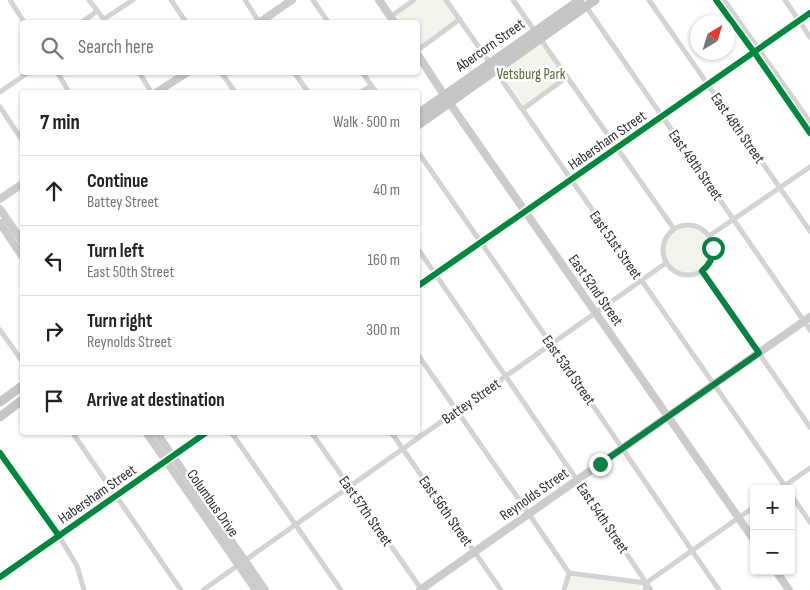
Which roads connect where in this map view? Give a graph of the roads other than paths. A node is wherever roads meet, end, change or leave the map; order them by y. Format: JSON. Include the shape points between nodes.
{"nodes":[{"id":1,"x":10,"y":0,"type":"edge"},
{"id":2,"x":89,"y":0,"type":"edge"},
{"id":3,"x":133,"y":0,"type":"edge"},
{"id":4,"x":171,"y":0,"type":"edge"},
{"id":5,"x":245,"y":0,"type":"edge"},
{"id":6,"x":292,"y":0,"type":"edge"},
{"id":7,"x":313,"y":0,"type":"edge"},
{"id":8,"x":379,"y":0,"type":"edge"},
{"id":9,"x":414,"y":0,"type":"edge"},
{"id":10,"x":446,"y":0,"type":"edge"},
{"id":11,"x":513,"y":0,"type":"edge"},
{"id":12,"x":595,"y":0,"type":"edge"},
{"id":13,"x":649,"y":0,"type":"edge"},
{"id":14,"x":716,"y":0,"type":"edge"},
{"id":15,"x":724,"y":0,"type":"edge"},
{"id":16,"x":785,"y":0,"type":"edge"},
{"id":17,"x":582,"y":2,"type":"edge"},
{"id":18,"x":97,"y":11,"type":"junction"},
{"id":19,"x":810,"y":13,"type":"edge"},
{"id":20,"x":460,"y":19,"type":"junction"},
{"id":21,"x":23,"y":20,"type":"edge"},
{"id":22,"x":85,"y":20,"type":"edge"},
{"id":23,"x":104,"y":20,"type":"edge"},
{"id":24,"x":106,"y":20,"type":"edge"},
{"id":25,"x":185,"y":20,"type":"edge"},
{"id":26,"x":259,"y":20,"type":"edge"},
{"id":27,"x":263,"y":20,"type":"edge"},
{"id":28,"x":327,"y":20,"type":"edge"},
{"id":29,"x":392,"y":20,"type":"edge"},
{"id":30,"x":799,"y":21,"type":"junction"},
{"id":31,"x":537,"y":35,"type":"junction"},
{"id":32,"x":810,"y":37,"type":"edge"},
{"id":33,"x":420,"y":49,"type":"edge"},
{"id":34,"x":756,"y":50,"type":"junction"},
{"id":35,"x":420,"y":58,"type":"edge"},
{"id":36,"x":492,"y":66,"type":"junction"},
{"id":37,"x":25,"y":75,"type":"edge"},
{"id":38,"x":58,"y":75,"type":"edge"},
{"id":39,"x":140,"y":75,"type":"edge"},
{"id":40,"x":183,"y":75,"type":"edge"},
{"id":41,"x":223,"y":75,"type":"edge"},
{"id":42,"x":296,"y":75,"type":"edge"},
{"id":43,"x":364,"y":75,"type":"edge"},
{"id":44,"x":567,"y":77,"type":"junction"},
{"id":45,"x":708,"y":84,"type":"junction"},
{"id":46,"x":371,"y":86,"type":"junction"},
{"id":47,"x":68,"y":90,"type":"edge"},
{"id":48,"x":150,"y":90,"type":"edge"},
{"id":49,"x":160,"y":90,"type":"edge"},
{"id":50,"x":234,"y":90,"type":"edge"},
{"id":51,"x":307,"y":90,"type":"edge"},
{"id":52,"x":364,"y":90,"type":"edge"},
{"id":53,"x":374,"y":90,"type":"edge"},
{"id":54,"x":0,"y":92,"type":"edge"},
{"id":55,"x":447,"y":98,"type":"junction"},
{"id":56,"x":0,"y":107,"type":"edge"},
{"id":57,"x":523,"y":110,"type":"junction"},
{"id":58,"x":420,"y":113,"type":"edge"},
{"id":59,"x":662,"y":116,"type":"junction"},
{"id":60,"x":810,"y":122,"type":"edge"},
{"id":61,"x":420,"y":123,"type":"edge"},
{"id":62,"x":810,"y":134,"type":"edge"},
{"id":63,"x":20,"y":137,"type":"edge"},
{"id":64,"x":617,"y":148,"type":"junction"},
{"id":65,"x":420,"y":155,"type":"edge"},
{"id":66,"x":810,"y":167,"type":"edge"},
{"id":67,"x":571,"y":180,"type":"junction"},
{"id":68,"x":20,"y":185,"type":"edge"},
{"id":69,"x":780,"y":188,"type":"junction"},
{"id":70,"x":0,"y":199,"type":"edge"},
{"id":71,"x":0,"y":210,"type":"edge"},
{"id":72,"x":525,"y":212,"type":"junction"},
{"id":73,"x":734,"y":220,"type":"junction"},
{"id":74,"x":0,"y":223,"type":"edge"},
{"id":75,"x":674,"y":229,"type":"junction"},
{"id":76,"x":810,"y":230,"type":"edge"},
{"id":77,"x":709,"y":236,"type":"junction"},
{"id":78,"x":20,"y":238,"type":"edge"},
{"id":79,"x":481,"y":242,"type":"junction"},
{"id":80,"x":420,"y":252,"type":"edge"},
{"id":81,"x":20,"y":253,"type":"edge"},
{"id":82,"x":666,"y":263,"type":"junction"},
{"id":83,"x":702,"y":271,"type":"junction"},
{"id":84,"x":435,"y":274,"type":"junction"},
{"id":85,"x":641,"y":281,"type":"junction"},
{"id":86,"x":420,"y":285,"type":"edge"},
{"id":87,"x":596,"y":313,"type":"junction"},
{"id":88,"x":807,"y":319,"type":"edge"},
{"id":89,"x":0,"y":330,"type":"edge"},
{"id":90,"x":810,"y":330,"type":"edge"},
{"id":91,"x":551,"y":344,"type":"junction"},
{"id":92,"x":759,"y":353,"type":"junction"},
{"id":93,"x":20,"y":358,"type":"edge"},
{"id":94,"x":420,"y":359,"type":"edge"},
{"id":95,"x":505,"y":377,"type":"junction"},
{"id":96,"x":714,"y":385,"type":"junction"},
{"id":97,"x":20,"y":387,"type":"edge"},
{"id":98,"x":20,"y":401,"type":"edge"},
{"id":99,"x":0,"y":402,"type":"edge"},
{"id":100,"x":456,"y":411,"type":"junction"},
{"id":101,"x":0,"y":416,"type":"edge"},
{"id":102,"x":668,"y":417,"type":"junction"},
{"id":103,"x":810,"y":427,"type":"edge"},
{"id":104,"x":74,"y":435,"type":"edge"},
{"id":105,"x":149,"y":435,"type":"edge"},
{"id":106,"x":158,"y":435,"type":"edge"},
{"id":107,"x":203,"y":435,"type":"edge"},
{"id":108,"x":233,"y":435,"type":"edge"},
{"id":109,"x":313,"y":435,"type":"edge"},
{"id":110,"x":392,"y":435,"type":"edge"},
{"id":111,"x":623,"y":448,"type":"junction"},
{"id":112,"x":402,"y":449,"type":"junction"},
{"id":113,"x":0,"y":453,"type":"edge"},
{"id":114,"x":169,"y":458,"type":"junction"},
{"id":115,"x":810,"y":468,"type":"edge"},
{"id":116,"x":577,"y":480,"type":"junction"},
{"id":117,"x":782,"y":485,"type":"edge"},
{"id":118,"x":788,"y":485,"type":"edge"},
{"id":119,"x":349,"y":487,"type":"junction"},
{"id":120,"x":116,"y":496,"type":"junction"},
{"id":121,"x":795,"y":501,"type":"edge"},
{"id":122,"x":750,"y":510,"type":"edge"},
{"id":123,"x":529,"y":514,"type":"junction"},
{"id":124,"x":738,"y":518,"type":"junction"},
{"id":125,"x":810,"y":522,"type":"edge"},
{"id":126,"x":296,"y":525,"type":"junction"},
{"id":127,"x":750,"y":534,"type":"edge"},
{"id":128,"x":59,"y":536,"type":"junction"},
{"id":129,"x":692,"y":551,"type":"junction"},
{"id":130,"x":475,"y":552,"type":"junction"},
{"id":131,"x":242,"y":563,"type":"junction"},
{"id":132,"x":568,"y":573,"type":"junction"},
{"id":133,"x":779,"y":575,"type":"edge"},
{"id":134,"x":0,"y":577,"type":"edge"},
{"id":135,"x":646,"y":583,"type":"junction"},
{"id":136,"x":84,"y":590,"type":"edge"},
{"id":137,"x":181,"y":590,"type":"edge"},
{"id":138,"x":203,"y":590,"type":"edge"},
{"id":139,"x":256,"y":590,"type":"edge"},
{"id":140,"x":265,"y":590,"type":"edge"},
{"id":141,"x":341,"y":590,"type":"edge"},
{"id":142,"x":421,"y":590,"type":"edge"},
{"id":143,"x":501,"y":590,"type":"edge"},
{"id":144,"x":564,"y":590,"type":"edge"},
{"id":145,"x":645,"y":590,"type":"edge"},
{"id":146,"x":651,"y":590,"type":"edge"},
{"id":147,"x":719,"y":590,"type":"edge"},
{"id":148,"x":790,"y":590,"type":"edge"}],
"edges":[{"from":1,"to":21,"type":"street"},
{"from":2,"to":18,"type":"street"},
{"from":3,"to":24,"type":"street"},
{"from":4,"to":25,"type":"street"},
{"from":5,"to":26,"type":"street"},
{"from":6,"to":27,"type":"street"},
{"from":7,"to":28,"type":"street"},
{"from":8,"to":29,"type":"street"},
{"from":9,"to":29,"type":"street"},
{"from":10,"to":20,"type":"street","name":"East 51st Street"},
{"from":11,"to":31,"type":"street"},
{"from":12,"to":17,"type":"main road","name":"Abercorn Street"},
{"from":13,"to":45,"type":"street","name":"East 48th Street"},
{"from":14,"to":34,"type":"street"},
{"from":15,"to":34,"type":"street"},
{"from":16,"to":30,"type":"street"},
{"from":17,"to":31,"type":"main road","name":"Abercorn Street"},
{"from":17,"to":59,"type":"street","name":"East 49th Street"},
{"from":18,"to":22,"type":"street"},
{"from":18,"to":23,"type":"street"},
{"from":19,"to":30,"type":"street","name":"Habersham Street"},
{"from":20,"to":33,"type":"street"},
{"from":20,"to":36,"type":"street","name":"East 51st Street"},
{"from":30,"to":32,"type":"street"},
{"from":30,"to":34,"type":"street","name":"Habersham Street"},
{"from":31,"to":36,"type":"main road","name":"Abercorn Street"},
{"from":31,"to":44,"type":"street"},
{"from":34,"to":45,"type":"street","name":"Habersham Street"},
{"from":34,"to":60,"type":"street"},
{"from":34,"to":62,"type":"street"},
{"from":35,"to":55,"type":"street","name":"East 52nd Street"},
{"from":36,"to":55,"type":"main road","name":"Abercorn Street"},
{"from":36,"to":57,"type":"street","name":"East 51st Street"},
{"from":37,"to":54,"type":"street"},
{"from":38,"to":47,"type":"street"},
{"from":39,"to":48,"type":"street"},
{"from":40,"to":49,"type":"street"},
{"from":41,"to":50,"type":"street"},
{"from":42,"to":51,"type":"street"},
{"from":43,"to":46,"type":"street"},
{"from":44,"to":57,"type":"street"},
{"from":44,"to":64,"type":"street"},
{"from":45,"to":59,"type":"street","name":"Habersham Street"},
{"from":45,"to":69,"type":"street","name":"East 48th Street"},
{"from":46,"to":52,"type":"street"},
{"from":46,"to":53,"type":"street"},
{"from":55,"to":58,"type":"main road","name":"Abercorn Street"},
{"from":55,"to":61,"type":"main road","name":"Abercorn Street"},
{"from":55,"to":72,"type":"street","name":"East 52nd Street"},
{"from":56,"to":63,"type":"street"},
{"from":57,"to":67,"type":"street","name":"East 51st Street"},
{"from":59,"to":64,"type":"street","name":"Habersham Street"},
{"from":59,"to":73,"type":"street","name":"East 49th Street"},
{"from":64,"to":67,"type":"street","name":"Habersham Street"},
{"from":64,"to":75,"type":"street"},
{"from":65,"to":79,"type":"street","name":"East 53rd Street"},
{"from":66,"to":69,"type":"street"},
{"from":67,"to":72,"type":"street","name":"Habersham Street"},
{"from":67,"to":85,"type":"street","name":"East 51st Street"},
{"from":68,"to":70,"type":"street"},
{"from":69,"to":73,"type":"street"},
{"from":69,"to":76,"type":"street","name":"East 48th Street"},
{"from":71,"to":78,"type":"street"},
{"from":72,"to":79,"type":"street","name":"Habersham Street"},
{"from":72,"to":87,"type":"street","name":"East 52nd Street"},
{"from":73,"to":77,"type":"street"},
{"from":73,"to":88,"type":"street","name":"East 49th Street"},
{"from":74,"to":81,"type":"street"},
{"from":75,"to":77,"type":"street","via":[[693,225]]},
{"from":75,"to":82,"type":"street","via":[[663,244]]},
{"from":77,"to":83,"type":"street","via":[[712,260]]},
{"from":79,"to":84,"type":"street","name":"Habersham Street"},
{"from":79,"to":91,"type":"street","name":"East 53rd Street"},
{"from":80,"to":84,"type":"street","name":"East 54th Street"},
{"from":82,"to":83,"type":"street","via":[[682,275],[695,275]]},
{"from":82,"to":85,"type":"street","name":"Battey Street"},
{"from":83,"to":92,"type":"street"},
{"from":84,"to":86,"type":"street","name":"Habersham Street"},
{"from":84,"to":95,"type":"street","name":"East 54th Street"},
{"from":85,"to":87,"type":"street","name":"Battey Street"},
{"from":85,"to":96,"type":"street","name":"East 51st Street"},
{"from":87,"to":91,"type":"street","name":"Battey Street"},
{"from":87,"to":102,"type":"street","name":"East 52nd Street"},
{"from":88,"to":90,"type":"street","name":"East 49th Street"},
{"from":88,"to":92,"type":"street","name":"Reynolds Street"},
{"from":89,"to":93,"type":"street"},
{"from":91,"to":95,"type":"street","name":"Battey Street"},
{"from":91,"to":111,"type":"street","name":"East 53rd Street"},
{"from":92,"to":96,"type":"street","name":"Reynolds Street"},
{"from":92,"to":103,"type":"street"},
{"from":94,"to":100,"type":"street"},
{"from":95,"to":100,"type":"street","name":"Battey Street"},
{"from":95,"to":116,"type":"street","name":"East 54th Street"},
{"from":96,"to":102,"type":"street","name":"Reynolds Street"},
{"from":96,"to":117,"type":"street","name":"East 51st Street"},
{"from":97,"to":99,"type":"main road"},
{"from":98,"to":101,"type":"main road"},
{"from":100,"to":112,"type":"street","name":"Battey Street"},
{"from":100,"to":123,"type":"street"},
{"from":102,"to":111,"type":"street","name":"Reynolds Street"},
{"from":102,"to":124,"type":"street","name":"East 52nd Street"},
{"from":104,"to":120,"type":"street"},
{"from":105,"to":114,"type":"street","name":"Columbus Drive"},
{"from":106,"to":114,"type":"street","name":"Columbus Drive"},
{"from":107,"to":114,"type":"street","name":"Habersham Street"},
{"from":108,"to":126,"type":"street"},
{"from":109,"to":119,"type":"street","name":"East 57th Street"},
{"from":110,"to":112,"type":"street","name":"East 56th Street"},
{"from":111,"to":116,"type":"street","name":"Reynolds Street"},
{"from":111,"to":129,"type":"street","name":"East 53rd Street"},
{"from":112,"to":119,"type":"street","name":"Battey Street"},
{"from":112,"to":130,"type":"street","name":"East 56th Street"},
{"from":113,"to":128,"type":"street"},
{"from":114,"to":120,"type":"street","name":"Habersham Street"},
{"from":114,"to":131,"type":"street","name":"Columbus Drive"},
{"from":115,"to":118,"type":"street"},
{"from":116,"to":123,"type":"street","name":"Reynolds Street"},
{"from":116,"to":135,"type":"street","name":"East 54th Street"},
{"from":119,"to":126,"type":"street","name":"Battey Street"},
{"from":119,"to":142,"type":"street","name":"East 57th Street"},
{"from":120,"to":128,"type":"street","name":"Habersham Street"},
{"from":120,"to":137,"type":"street"},
{"from":121,"to":125,"type":"street"},
{"from":122,"to":124,"type":"street"},
{"from":123,"to":130,"type":"street","name":"Reynolds Street"},
{"from":123,"to":132,"type":"street"},
{"from":124,"to":127,"type":"street","name":"East 52nd Street"},
{"from":124,"to":129,"type":"street"},
{"from":126,"to":131,"type":"street","name":"Battey Street"},
{"from":126,"to":141,"type":"street"},
{"from":128,"to":134,"type":"street","name":"Habersham Street"},
{"from":128,"to":136,"type":"street","via":[[77,566]]},
{"from":129,"to":135,"type":"street"},
{"from":129,"to":147,"type":"street","name":"East 53rd Street"},
{"from":130,"to":142,"type":"street","name":"Reynolds Street"},
{"from":130,"to":143,"type":"street","name":"East 56th Street"},
{"from":131,"to":138,"type":"street","name":"Battey Street"},
{"from":131,"to":139,"type":"street","name":"Columbus Drive"},
{"from":131,"to":140,"type":"street","name":"Columbus Drive"},
{"from":132,"to":135,"type":"street"},
{"from":132,"to":144,"type":"street"},
{"from":133,"to":148,"type":"street"},
{"from":135,"to":145,"type":"street"},
{"from":135,"to":146,"type":"street","name":"East 54th Street"}]}
